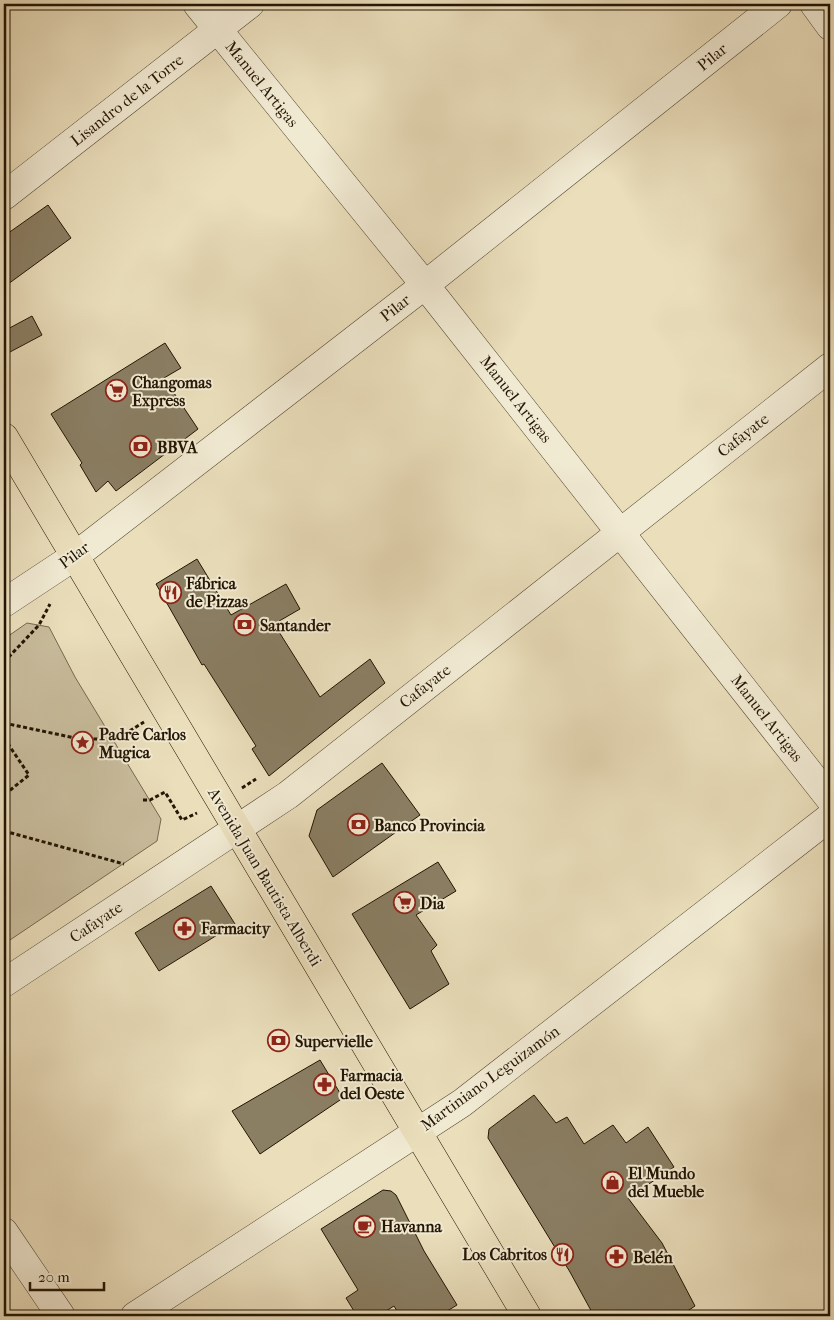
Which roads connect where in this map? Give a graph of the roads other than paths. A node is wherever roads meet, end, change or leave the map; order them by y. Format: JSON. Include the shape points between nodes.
{"nodes":[{"id":1,"x":197,"y":4,"type":"edge"},
{"id":2,"x":250,"y":4,"type":"edge"},
{"id":3,"x":778,"y":4,"type":"edge"},
{"id":4,"x":814,"y":4,"type":"edge"},
{"id":5,"x":830,"y":26,"type":"edge"},
{"id":6,"x":217,"y":30,"type":"junction"},
{"id":7,"x":4,"y":196,"type":"edge"},
{"id":8,"x":425,"y":284,"type":"junction"},
{"id":9,"x":830,"y":367,"type":"edge"},
{"id":10,"x":4,"y":438,"type":"edge"},
{"id":11,"x":621,"y":531,"type":"junction"},
{"id":12,"x":75,"y":556,"type":"junction"},
{"id":13,"x":4,"y":603,"type":"edge"},
{"id":14,"x":830,"y":799,"type":"edge"},
{"id":15,"x":830,"y":817,"type":"edge"},
{"id":16,"x":237,"y":828,"type":"junction"},
{"id":17,"x":4,"y":983,"type":"edge"},
{"id":18,"x":417,"y":1132,"type":"junction"},
{"id":19,"x":4,"y":1232,"type":"edge"},
{"id":20,"x":61,"y":1316,"type":"edge"},
{"id":21,"x":135,"y":1316,"type":"edge"},
{"id":22,"x":527,"y":1316,"type":"edge"}],
"edges":[{"from":1,"to":6,"type":"street","name":"Manuel Artigas"},
{"from":2,"to":6,"type":"street","name":"Lisandro de la Torre"},
{"from":3,"to":8,"type":"street","name":"Pilar"},
{"from":4,"to":5,"type":"street"},
{"from":6,"to":7,"type":"street","name":"Lisandro de la Torre"},
{"from":6,"to":8,"type":"street","name":"Manuel Artigas"},
{"from":8,"to":11,"type":"street","name":"Manuel Artigas"},
{"from":8,"to":12,"type":"street","name":"Pilar"},
{"from":9,"to":11,"type":"street","name":"Cafayate"},
{"from":10,"to":12,"type":"main road","name":"Avenida Juan Bautista Alberdi"},
{"from":11,"to":14,"type":"street","name":"Manuel Artigas"},
{"from":11,"to":16,"type":"street","name":"Cafayate","via":[[288,795]]},
{"from":12,"to":13,"type":"street","name":"Pilar"},
{"from":12,"to":16,"type":"main road","name":"Avenida Juan Bautista Alberdi"},
{"from":15,"to":18,"type":"street","name":"Martiniano Leguizamón","via":[[462,1103]]},
{"from":16,"to":17,"type":"street","name":"Cafayate"},
{"from":16,"to":18,"type":"main road","name":"Avenida Juan Bautista Alberdi"},
{"from":18,"to":21,"type":"street","name":"Martiniano Leguizamón"},
{"from":18,"to":22,"type":"main road","name":"Avenida Juan Bautista Alberdi"},
{"from":19,"to":20,"type":"street"}]}
